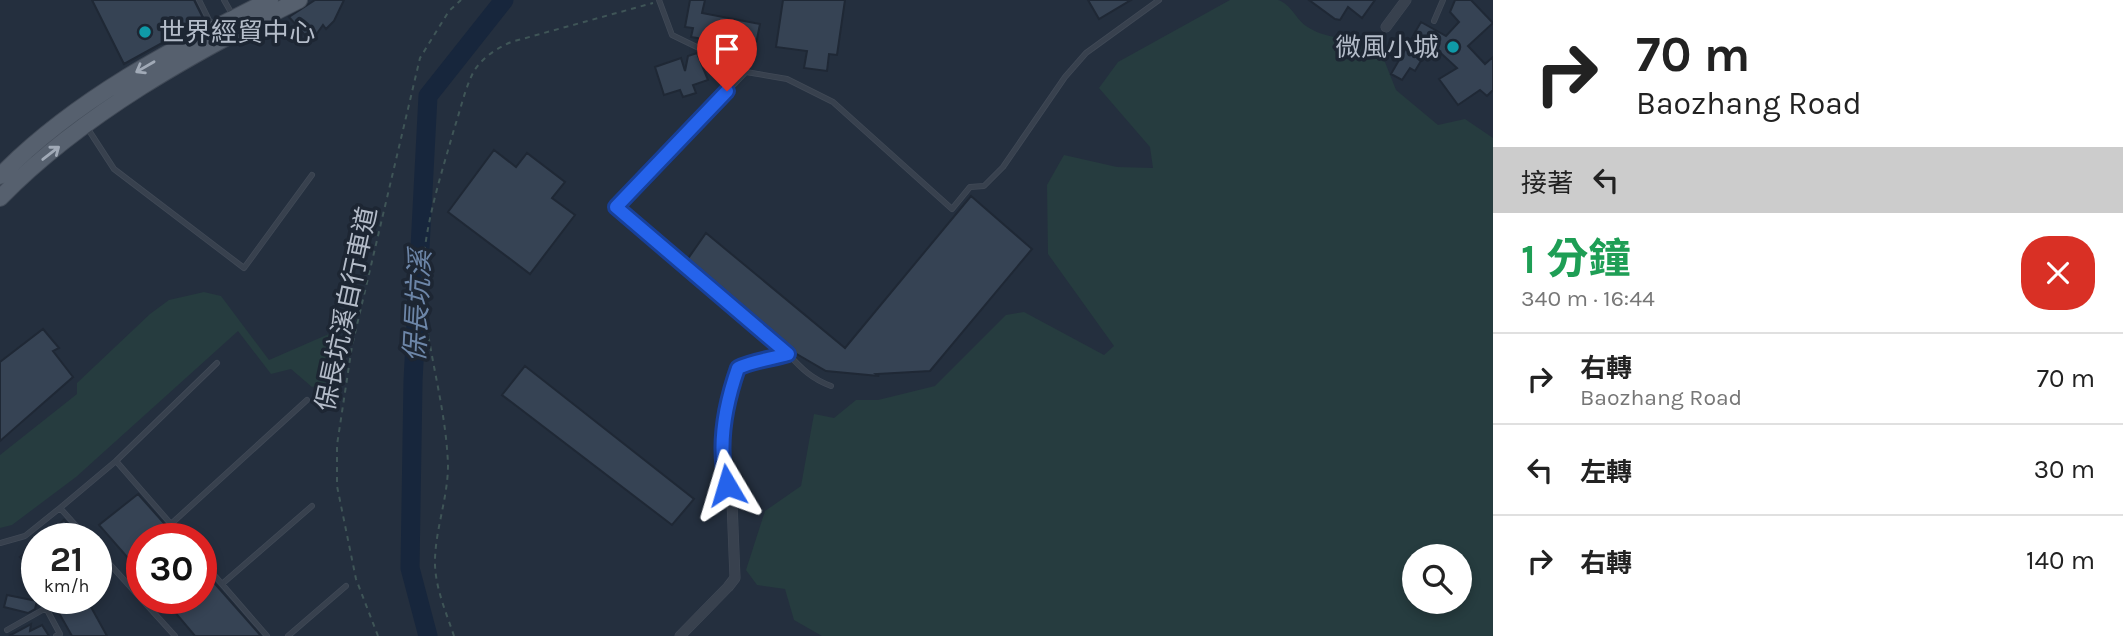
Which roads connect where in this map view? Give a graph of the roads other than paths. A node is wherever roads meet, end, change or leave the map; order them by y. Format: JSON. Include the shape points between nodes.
{"nodes":[{"id":1,"x":199,"y":0,"type":"edge"},
{"id":2,"x":224,"y":0,"type":"edge"},
{"id":3,"x":270,"y":0,"type":"edge"},
{"id":4,"x":299,"y":0,"type":"edge"},
{"id":5,"x":659,"y":0,"type":"edge"},
{"id":6,"x":1159,"y":0,"type":"edge"},
{"id":7,"x":1406,"y":0,"type":"edge"},
{"id":8,"x":1443,"y":0,"type":"edge"},
{"id":9,"x":234,"y":18,"type":"junction"},
{"id":10,"x":1434,"y":21,"type":"dead end"},
{"id":11,"x":1386,"y":27,"type":"dead end"},
{"id":12,"x":214,"y":29,"type":"junction"},
{"id":13,"x":746,"y":72,"type":"junction"},
{"id":14,"x":86,"y":125,"type":"junction"},
{"id":15,"x":312,"y":175,"type":"dead end"},
{"id":16,"x":0,"y":176,"type":"edge"},
{"id":17,"x":0,"y":198,"type":"edge"},
{"id":18,"x":788,"y":354,"type":"junction"},
{"id":19,"x":217,"y":363,"type":"dead end"},
{"id":20,"x":831,"y":386,"type":"dead end"},
{"id":21,"x":307,"y":400,"type":"dead end"},
{"id":22,"x":116,"y":461,"type":"junction"},
{"id":23,"x":312,"y":506,"type":"dead end"},
{"id":24,"x":60,"y":508,"type":"junction"},
{"id":25,"x":74,"y":523,"type":"edge"},
{"id":26,"x":170,"y":523,"type":"edge"},
{"id":27,"x":172,"y":523,"type":"edge"},
{"id":28,"x":0,"y":543,"type":"edge"},
{"id":29,"x":112,"y":567,"type":"edge"},
{"id":30,"x":217,"y":578,"type":"edge"},
{"id":31,"x":222,"y":584,"type":"junction"},
{"id":32,"x":346,"y":586,"type":"dead end"},
{"id":33,"x":7,"y":630,"type":"dead end"},
{"id":34,"x":59,"y":635,"type":"edge"},
{"id":35,"x":175,"y":636,"type":"edge"},
{"id":36,"x":267,"y":636,"type":"edge"},
{"id":37,"x":288,"y":636,"type":"edge"},
{"id":38,"x":680,"y":636,"type":"edge"}],
"edges":[{"from":1,"to":12,"type":"lane"},
{"from":2,"to":9,"type":"lane"},
{"from":3,"to":9,"type":"main road"},
{"from":4,"to":14,"type":"main road","via":[[233,33]]},
{"from":5,"to":13,"type":"lane","via":[[672,35],[719,63]]},
{"from":6,"to":13,"type":"lane","via":[[1086,53],[1003,167],[984,186],[970,187],[952,209],[833,102],[787,79]]},
{"from":7,"to":11,"type":"street"},
{"from":8,"to":10,"type":"lane"},
{"from":9,"to":12,"type":"main road"},
{"from":12,"to":16,"type":"main road","one_way":true,"via":[[117,83]]},
{"from":13,"to":18,"type":"lane","via":[[616,207]]},
{"from":14,"to":15,"type":"lane","via":[[114,169],[244,268]]},
{"from":17,"to":14,"type":"main road","one_way":true},
{"from":18,"to":20,"type":"lane","via":[[816,381]]},
{"from":18,"to":38,"type":"street","via":[[738,368],[727,407],[723,467],[732,502],[735,578]]},
{"from":19,"to":22,"type":"lane"},
{"from":21,"to":27,"type":"lane"},
{"from":22,"to":24,"type":"lane"},
{"from":22,"to":26,"type":"lane"},
{"from":23,"to":31,"type":"lane"},
{"from":24,"to":25,"type":"lane"},
{"from":24,"to":28,"type":"lane","via":[[25,536]]},
{"from":29,"to":35,"type":"lane"},
{"from":30,"to":31,"type":"lane"},
{"from":31,"to":36,"type":"lane"},
{"from":32,"to":37,"type":"lane"},
{"from":33,"to":34,"type":"lane","via":[[46,608]]}]}
